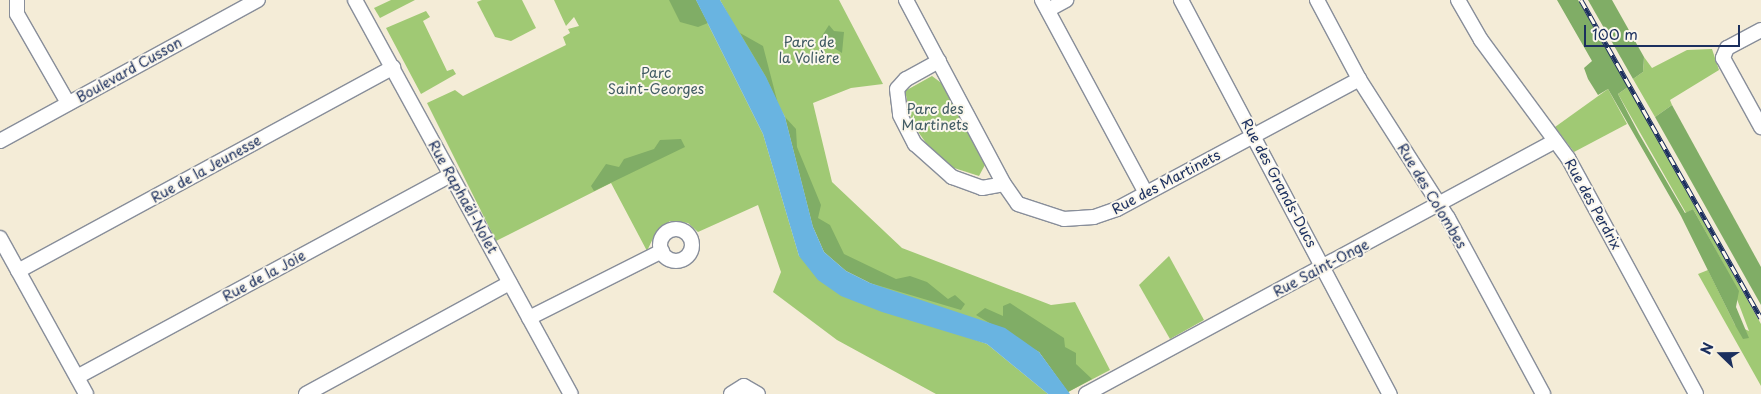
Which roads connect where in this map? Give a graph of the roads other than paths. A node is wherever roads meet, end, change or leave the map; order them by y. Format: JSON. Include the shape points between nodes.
{"nodes":[{"id":1,"x":17,"y":0,"type":"edge"},
{"id":2,"x":258,"y":0,"type":"edge"},
{"id":3,"x":355,"y":0,"type":"edge"},
{"id":4,"x":906,"y":0,"type":"edge"},
{"id":5,"x":1066,"y":0,"type":"edge"},
{"id":6,"x":1181,"y":0,"type":"edge"},
{"id":7,"x":1317,"y":0,"type":"edge"},
{"id":8,"x":1458,"y":0,"type":"edge"},
{"id":9,"x":1045,"y":5,"type":"edge"},
{"id":10,"x":1761,"y":30,"type":"edge"},
{"id":11,"x":939,"y":61,"type":"junction"},
{"id":12,"x":393,"y":67,"type":"junction"},
{"id":13,"x":1359,"y":78,"type":"junction"},
{"id":14,"x":68,"y":104,"type":"junction"},
{"id":15,"x":1761,"y":127,"type":"edge"},
{"id":16,"x":1254,"y":135,"type":"junction"},
{"id":17,"x":0,"y":141,"type":"edge"},
{"id":18,"x":1555,"y":141,"type":"junction"},
{"id":19,"x":450,"y":175,"type":"junction"},
{"id":20,"x":1004,"y":184,"type":"junction"},
{"id":21,"x":1146,"y":193,"type":"junction"},
{"id":22,"x":1440,"y":206,"type":"junction"},
{"id":23,"x":0,"y":238,"type":"edge"},
{"id":24,"x":662,"y":251,"type":"dead end"},
{"id":25,"x":1323,"y":267,"type":"junction"},
{"id":26,"x":18,"y":271,"type":"junction"},
{"id":27,"x":510,"y":283,"type":"junction"},
{"id":28,"x":529,"y":318,"type":"junction"},
{"id":29,"x":77,"y":377,"type":"junction"},
{"id":30,"x":568,"y":393,"type":"edge"},
{"id":31,"x":86,"y":394,"type":"edge"},
{"id":32,"x":306,"y":394,"type":"edge"},
{"id":33,"x":731,"y":394,"type":"edge"},
{"id":34,"x":758,"y":394,"type":"edge"},
{"id":35,"x":1086,"y":394,"type":"edge"},
{"id":36,"x":1390,"y":394,"type":"edge"},
{"id":37,"x":1542,"y":394,"type":"edge"},
{"id":38,"x":1696,"y":394,"type":"edge"}],
"edges":[{"from":1,"to":14,"type":"street","via":[[17,14]]},
{"from":2,"to":14,"type":"street","name":"Boulevard Cusson"},
{"from":3,"to":12,"type":"street","name":"Rue Raphaël-Nolet"},
{"from":4,"to":11,"type":"street","name":"Rue des Martinets"},
{"from":5,"to":9,"type":"street"},
{"from":6,"to":16,"type":"street","name":"Rue des Grands-Ducs"},
{"from":7,"to":13,"type":"street","name":"Rue des Colombes"},
{"from":8,"to":18,"type":"street","name":"Rue des Perdrix","via":[[1481,40]]},
{"from":9,"to":21,"type":"street"},
{"from":10,"to":15,"type":"street","via":[[1724,52],[1724,61]]},
{"from":11,"to":20,"type":"street","name":"Rue des Martinets"},
{"from":11,"to":20,"type":"street","via":[[906,79],[897,89],[897,106],[909,136],[952,177],[982,188]]},
{"from":12,"to":19,"type":"street","name":"Rue Raphaël-Nolet"},
{"from":12,"to":26,"type":"street","name":"Rue de la Jeunesse"},
{"from":13,"to":16,"type":"street","name":"Rue des Martinets"},
{"from":13,"to":22,"type":"street","name":"Rue des Colombes"},
{"from":14,"to":17,"type":"street","name":"Boulevard Cusson"},
{"from":16,"to":21,"type":"street","name":"Rue des Martinets"},
{"from":16,"to":25,"type":"street","name":"Rue des Grands-Ducs"},
{"from":18,"to":22,"type":"street","name":"Rue Saint-Onge"},
{"from":18,"to":38,"type":"street","name":"Rue des Perdrix","via":[[1572,164]]},
{"from":19,"to":27,"type":"street","name":"Rue Raphaël-Nolet"},
{"from":19,"to":29,"type":"street","name":"Rue de la Joie"},
{"from":20,"to":21,"type":"street","name":"Rue des Martinets","via":[[1018,204],[1064,218],[1109,212]]},
{"from":22,"to":25,"type":"street","name":"Rue Saint-Onge"},
{"from":22,"to":37,"type":"street","name":"Rue des Colombes"},
{"from":23,"to":26,"type":"street"},
{"from":24,"to":28,"type":"street"},
{"from":25,"to":35,"type":"street","name":"Rue Saint-Onge"},
{"from":25,"to":36,"type":"street","name":"Rue des Grands-Ducs"},
{"from":26,"to":29,"type":"street"},
{"from":27,"to":28,"type":"street","name":"Rue Raphaël-Nolet"},
{"from":27,"to":32,"type":"street"},
{"from":28,"to":30,"type":"street","name":"Rue Raphaël-Nolet"},
{"from":29,"to":31,"type":"street"},
{"from":33,"to":34,"type":"street","via":[[744,386]]}]}
